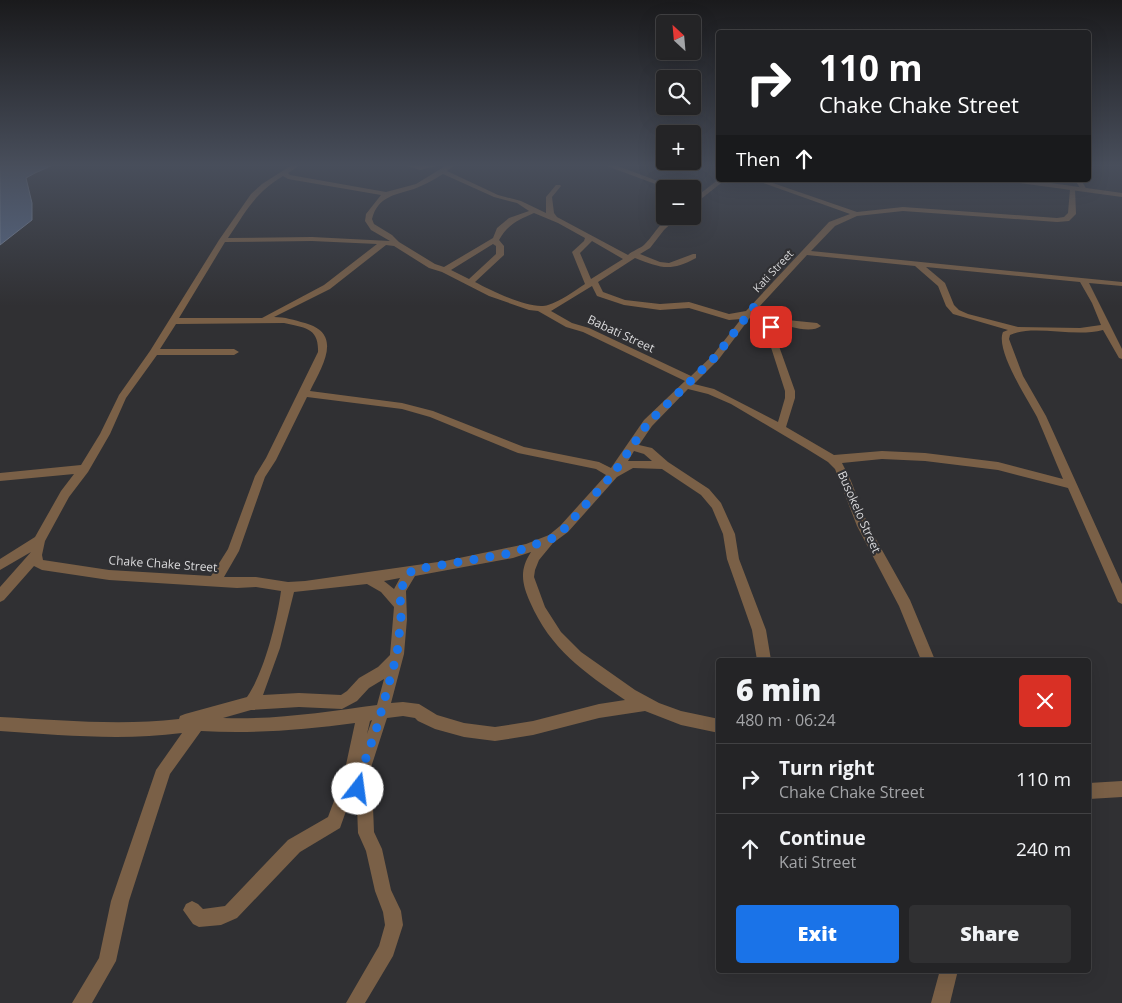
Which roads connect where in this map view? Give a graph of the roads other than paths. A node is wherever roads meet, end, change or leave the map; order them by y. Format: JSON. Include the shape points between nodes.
{"nodes":[{"id":1,"x":242,"y":212,"type":"edge"},
{"id":2,"x":371,"y":212,"type":"edge"},
{"id":3,"x":532,"y":212,"type":"edge"},
{"id":4,"x":536,"y":212,"type":"edge"},
{"id":5,"x":550,"y":212,"type":"edge"},
{"id":6,"x":850,"y":212,"type":"edge"},
{"id":7,"x":877,"y":212,"type":"edge"},
{"id":8,"x":942,"y":212,"type":"edge"},
{"id":9,"x":1072,"y":212,"type":"edge"},
{"id":10,"x":856,"y":214,"type":"junction"},
{"id":11,"x":554,"y":218,"type":"junction"},
{"id":12,"x":665,"y":225,"type":"edge"},
{"id":13,"x":588,"y":236,"type":"junction"},
{"id":14,"x":223,"y":240,"type":"junction"},
{"id":15,"x":494,"y":240,"type":"junction"},
{"id":16,"x":384,"y":242,"type":"junction"},
{"id":17,"x":396,"y":244,"type":"junction"},
{"id":18,"x":805,"y":253,"type":"junction"},
{"id":19,"x":630,"y":256,"type":"junction"},
{"id":20,"x":693,"y":256,"type":"dead end"},
{"id":21,"x":916,"y":263,"type":"junction"},
{"id":22,"x":445,"y":270,"type":"junction"},
{"id":23,"x":591,"y":282,"type":"junction"},
{"id":24,"x":1084,"y":282,"type":"junction"},
{"id":25,"x":470,"y":283,"type":"junction"},
{"id":26,"x":1122,"y":284,"type":"edge"},
{"id":27,"x":575,"y":294,"type":"junction"},
{"id":28,"x":600,"y":294,"type":"junction"},
{"id":29,"x":541,"y":308,"type":"junction"},
{"id":30,"x":752,"y":310,"type":"junction"},
{"id":31,"x":770,"y":316,"type":"junction"},
{"id":32,"x":263,"y":319,"type":"junction"},
{"id":33,"x":173,"y":321,"type":"junction"},
{"id":34,"x":817,"y":326,"type":"dead end"},
{"id":35,"x":1105,"y":327,"type":"junction"},
{"id":36,"x":1015,"y":329,"type":"junction"},
{"id":37,"x":154,"y":352,"type":"junction"},
{"id":38,"x":234,"y":352,"type":"dead end"},
{"id":39,"x":1122,"y":356,"type":"edge"},
{"id":40,"x":690,"y":384,"type":"junction"},
{"id":41,"x":304,"y":393,"type":"junction"},
{"id":42,"x":781,"y":428,"type":"junction"},
{"id":43,"x":633,"y":447,"type":"junction"},
{"id":44,"x":832,"y":459,"type":"junction"},
{"id":45,"x":664,"y":465,"type":"junction"},
{"id":46,"x":84,"y":469,"type":"junction"},
{"id":47,"x":613,"y":474,"type":"junction"},
{"id":48,"x":0,"y":477,"type":"edge"},
{"id":49,"x":1072,"y":485,"type":"junction"},
{"id":50,"x":553,"y":538,"type":"junction"},
{"id":51,"x":40,"y":540,"type":"junction"},
{"id":52,"x":36,"y":555,"type":"junction"},
{"id":53,"x":0,"y":565,"type":"edge"},
{"id":54,"x":412,"y":570,"type":"junction"},
{"id":55,"x":369,"y":578,"type":"junction"},
{"id":56,"x":214,"y":581,"type":"junction"},
{"id":57,"x":288,"y":587,"type":"junction"},
{"id":58,"x":0,"y":596,"type":"edge"},
{"id":59,"x":1122,"y":598,"type":"edge"},
{"id":60,"x":399,"y":603,"type":"junction"},
{"id":61,"x":397,"y":654,"type":"junction"},
{"id":62,"x":764,"y":658,"type":"edge"},
{"id":63,"x":927,"y":658,"type":"edge"},
{"id":64,"x":251,"y":703,"type":"junction"},
{"id":65,"x":645,"y":704,"type":"junction"},
{"id":66,"x":382,"y":712,"type":"junction"},
{"id":67,"x":364,"y":714,"type":"junction"},
{"id":68,"x":0,"y":724,"type":"edge"},
{"id":69,"x":197,"y":724,"type":"junction"},
{"id":70,"x":716,"y":725,"type":"edge"},
{"id":71,"x":162,"y":729,"type":"junction"},
{"id":72,"x":354,"y":780,"type":"junction"},
{"id":73,"x":1122,"y":789,"type":"edge"},
{"id":74,"x":1091,"y":791,"type":"edge"},
{"id":75,"x":192,"y":910,"type":"dead end"},
{"id":76,"x":948,"y":973,"type":"edge"},
{"id":77,"x":81,"y":1003,"type":"edge"},
{"id":78,"x":355,"y":1003,"type":"edge"},
{"id":79,"x":940,"y":1003,"type":"edge"}],
"edges":[{"from":1,"to":14,"type":"street"},
{"from":2,"to":17,"type":"street","via":[[368,220],[371,226],[388,234]]},
{"from":3,"to":15,"type":"street","via":[[512,220]]},
{"from":4,"to":11,"type":"street"},
{"from":5,"to":11,"type":"street"},
{"from":6,"to":10,"type":"street"},
{"from":7,"to":10,"type":"street","name":"Kati Street"},
{"from":8,"to":9,"type":"street","name":"Kati Street","via":[[1057,220],[1066,218]]},
{"from":10,"to":18,"type":"street","name":"Kati Street","via":[[832,224]]},
{"from":11,"to":13,"type":"street"},
{"from":12,"to":19,"type":"street","via":[[646,246]]},
{"from":13,"to":19,"type":"street"},
{"from":13,"to":23,"type":"street","via":[[588,242],[576,254]]},
{"from":14,"to":16,"type":"street","via":[[312,238]]},
{"from":14,"to":33,"type":"street"},
{"from":15,"to":22,"type":"street"},
{"from":15,"to":25,"type":"street","via":[[500,246],[500,255]]},
{"from":16,"to":17,"type":"street"},
{"from":16,"to":32,"type":"street","via":[[326,287]]},
{"from":17,"to":22,"type":"street","via":[[432,266]]},
{"from":18,"to":21,"type":"street"},
{"from":18,"to":30,"type":"street","name":"Kati Street"},
{"from":19,"to":20,"type":"street","via":[[670,267]]},
{"from":19,"to":23,"type":"street"},
{"from":21,"to":24,"type":"street"},
{"from":21,"to":36,"type":"street","via":[[942,285],[950,306],[956,312]]},
{"from":22,"to":25,"type":"street"},
{"from":23,"to":27,"type":"street"},
{"from":23,"to":28,"type":"street"},
{"from":24,"to":26,"type":"street"},
{"from":24,"to":35,"type":"street"},
{"from":25,"to":29,"type":"street","via":[[509,300]]},
{"from":27,"to":28,"type":"street"},
{"from":27,"to":29,"type":"street","via":[[552,308]]},
{"from":28,"to":30,"type":"street","via":[[624,302],[660,307],[689,305],[729,317],[742,316]]},
{"from":29,"to":40,"type":"street","name":"Babati Street"},
{"from":30,"to":31,"type":"street"},
{"from":30,"to":40,"type":"street","name":"Kati Street"},
{"from":31,"to":34,"type":"street","via":[[793,326]]},
{"from":31,"to":42,"type":"street","via":[[771,335],[790,391]]},
{"from":32,"to":33,"type":"street"},
{"from":32,"to":41,"type":"street","via":[[299,322],[319,333],[323,352]]},
{"from":33,"to":37,"type":"street"},
{"from":35,"to":36,"type":"street","via":[[1075,332]]},
{"from":35,"to":39,"type":"street"},
{"from":36,"to":49,"type":"street","via":[[1006,334],[1005,339],[1018,376],[1041,416]]},
{"from":37,"to":38,"type":"street"},
{"from":37,"to":46,"type":"street","via":[[122,398]]},
{"from":40,"to":42,"type":"street","name":"Busokelo Street","via":[[711,391]]},
{"from":40,"to":43,"type":"street","name":"Chake Chake Street","via":[[648,423]]},
{"from":41,"to":47,"type":"street","via":[[402,406],[433,414],[522,450],[592,465]]},
{"from":41,"to":56,"type":"street","via":[[260,476],[233,551]]},
{"from":42,"to":44,"type":"street","name":"Busokelo Street"},
{"from":43,"to":45,"type":"street","via":[[648,450]]},
{"from":43,"to":47,"type":"street","name":"Chake Chake Street"},
{"from":44,"to":49,"type":"street","via":[[882,455],[925,457],[998,466]]},
{"from":44,"to":63,"type":"street","name":"Busokelo Street","via":[[843,472],[863,526],[905,604]]},
{"from":45,"to":47,"type":"street","via":[[631,464]]},
{"from":45,"to":62,"type":"street","via":[[705,492],[721,514],[729,534],[733,559],[759,630]]},
{"from":46,"to":48,"type":"street"},
{"from":46,"to":51,"type":"street","via":[[65,494]]},
{"from":47,"to":50,"type":"street","name":"Chake Chake Street"},
{"from":49,"to":59,"type":"street"},
{"from":50,"to":54,"type":"street","name":"Chake Chake Street","via":[[512,553]]},
{"from":50,"to":65,"type":"street","via":[[540,550],[528,575],[548,626],[580,660]]},
{"from":51,"to":52,"type":"street"},
{"from":51,"to":53,"type":"street"},
{"from":52,"to":56,"type":"street","name":"Chake Chake Street","via":[[38,563],[109,576]]},
{"from":52,"to":58,"type":"street"},
{"from":54,"to":55,"type":"street","name":"Chake Chake Street"},
{"from":54,"to":60,"type":"street","via":[[400,590]]},
{"from":55,"to":57,"type":"street","name":"Chake Chake Street"},
{"from":55,"to":60,"type":"street","via":[[385,588]]},
{"from":56,"to":57,"type":"street","name":"Chake Chake Street"},
{"from":57,"to":64,"type":"street","via":[[286,605],[263,682]]},
{"from":60,"to":61,"type":"street","via":[[401,618]]},
{"from":61,"to":64,"type":"street","via":[[383,672],[342,702]]},
{"from":61,"to":66,"type":"street"},
{"from":64,"to":71,"type":"street"},
{"from":65,"to":66,"type":"street","via":[[495,734],[435,722],[414,709]]},
{"from":65,"to":70,"type":"street","via":[[678,717]]},
{"from":66,"to":67,"type":"street"},
{"from":66,"to":72,"type":"street"},
{"from":67,"to":69,"type":"street","via":[[245,726]]},
{"from":67,"to":72,"type":"street"},
{"from":68,"to":71,"type":"street"},
{"from":69,"to":71,"type":"street"},
{"from":69,"to":77,"type":"street","via":[[164,770],[120,901],[107,961]]},
{"from":72,"to":75,"type":"street","via":[[334,822],[294,846],[232,911],[199,918]]},
{"from":72,"to":78,"type":"street","via":[[365,807],[366,833],[374,849],[379,880],[394,918],[387,950]]},
{"from":73,"to":74,"type":"street"},
{"from":76,"to":79,"type":"street"}]}
